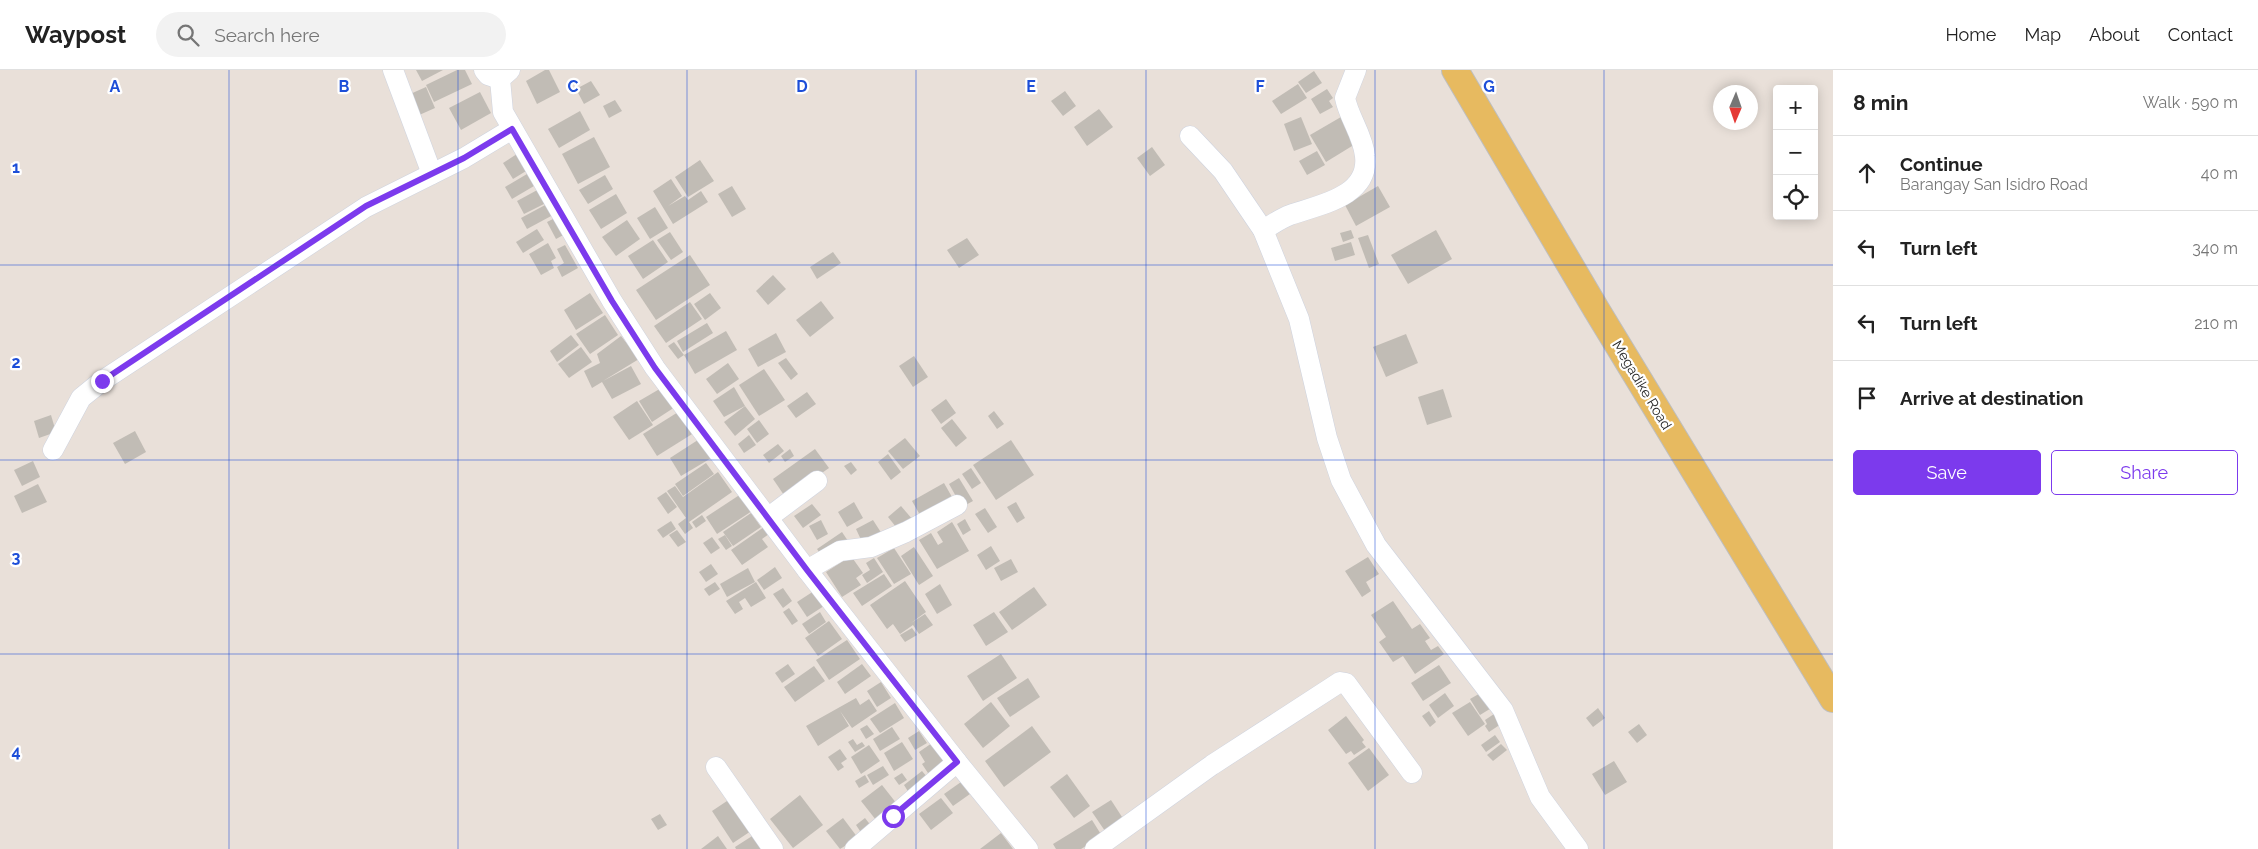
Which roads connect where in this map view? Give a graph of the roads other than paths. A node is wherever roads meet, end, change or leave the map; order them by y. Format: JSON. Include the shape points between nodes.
{"nodes":[{"id":1,"x":393,"y":70,"type":"edge"},
{"id":2,"x":1356,"y":70,"type":"edge"},
{"id":3,"x":1455,"y":70,"type":"edge"},
{"id":4,"x":498,"y":73,"type":"edge"},
{"id":5,"x":512,"y":129,"type":"junction"},
{"id":6,"x":1190,"y":136,"type":"dead end"},
{"id":7,"x":432,"y":174,"type":"junction"},
{"id":8,"x":1264,"y":230,"type":"junction"},
{"id":9,"x":53,"y":450,"type":"dead end"},
{"id":10,"x":817,"y":481,"type":"dead end"},
{"id":11,"x":957,"y":505,"type":"dead end"},
{"id":12,"x":769,"y":517,"type":"junction"},
{"id":13,"x":807,"y":570,"type":"junction"},
{"id":14,"x":1833,"y":699,"type":"edge"},
{"id":15,"x":957,"y":762,"type":"junction"},
{"id":16,"x":716,"y":767,"type":"dead end"},
{"id":17,"x":1412,"y":773,"type":"dead end"},
{"id":18,"x":773,"y":849,"type":"edge"},
{"id":19,"x":855,"y":849,"type":"edge"},
{"id":20,"x":1028,"y":849,"type":"edge"},
{"id":21,"x":1095,"y":849,"type":"edge"},
{"id":22,"x":1578,"y":849,"type":"edge"}],
"edges":[{"from":1,"to":7,"type":"street"},
{"from":2,"to":8,"type":"street","via":[[1345,98],[1364,147],[1366,167],[1360,179],[1333,202],[1289,215]]},
{"from":3,"to":14,"type":"main road","name":"Megadike Road"},
{"from":4,"to":5,"type":"street","via":[[503,112]]},
{"from":5,"to":7,"type":"street"},
{"from":5,"to":12,"type":"street","via":[[655,368]]},
{"from":6,"to":8,"type":"street","via":[[1223,171]]},
{"from":7,"to":9,"type":"street","via":[[366,206],[102,381],[81,398]]},
{"from":8,"to":22,"type":"street","via":[[1299,319],[1340,480],[1376,545],[1503,710],[1540,797]]},
{"from":10,"to":12,"type":"street"},
{"from":11,"to":13,"type":"street","via":[[906,532],[871,547],[840,551]]},
{"from":12,"to":13,"type":"street"},
{"from":13,"to":15,"type":"street"},
{"from":15,"to":19,"type":"street"},
{"from":15,"to":20,"type":"street"},
{"from":16,"to":18,"type":"street"},
{"from":17,"to":21,"type":"street","via":[[1346,683],[1340,682],[1212,765]]}]}
